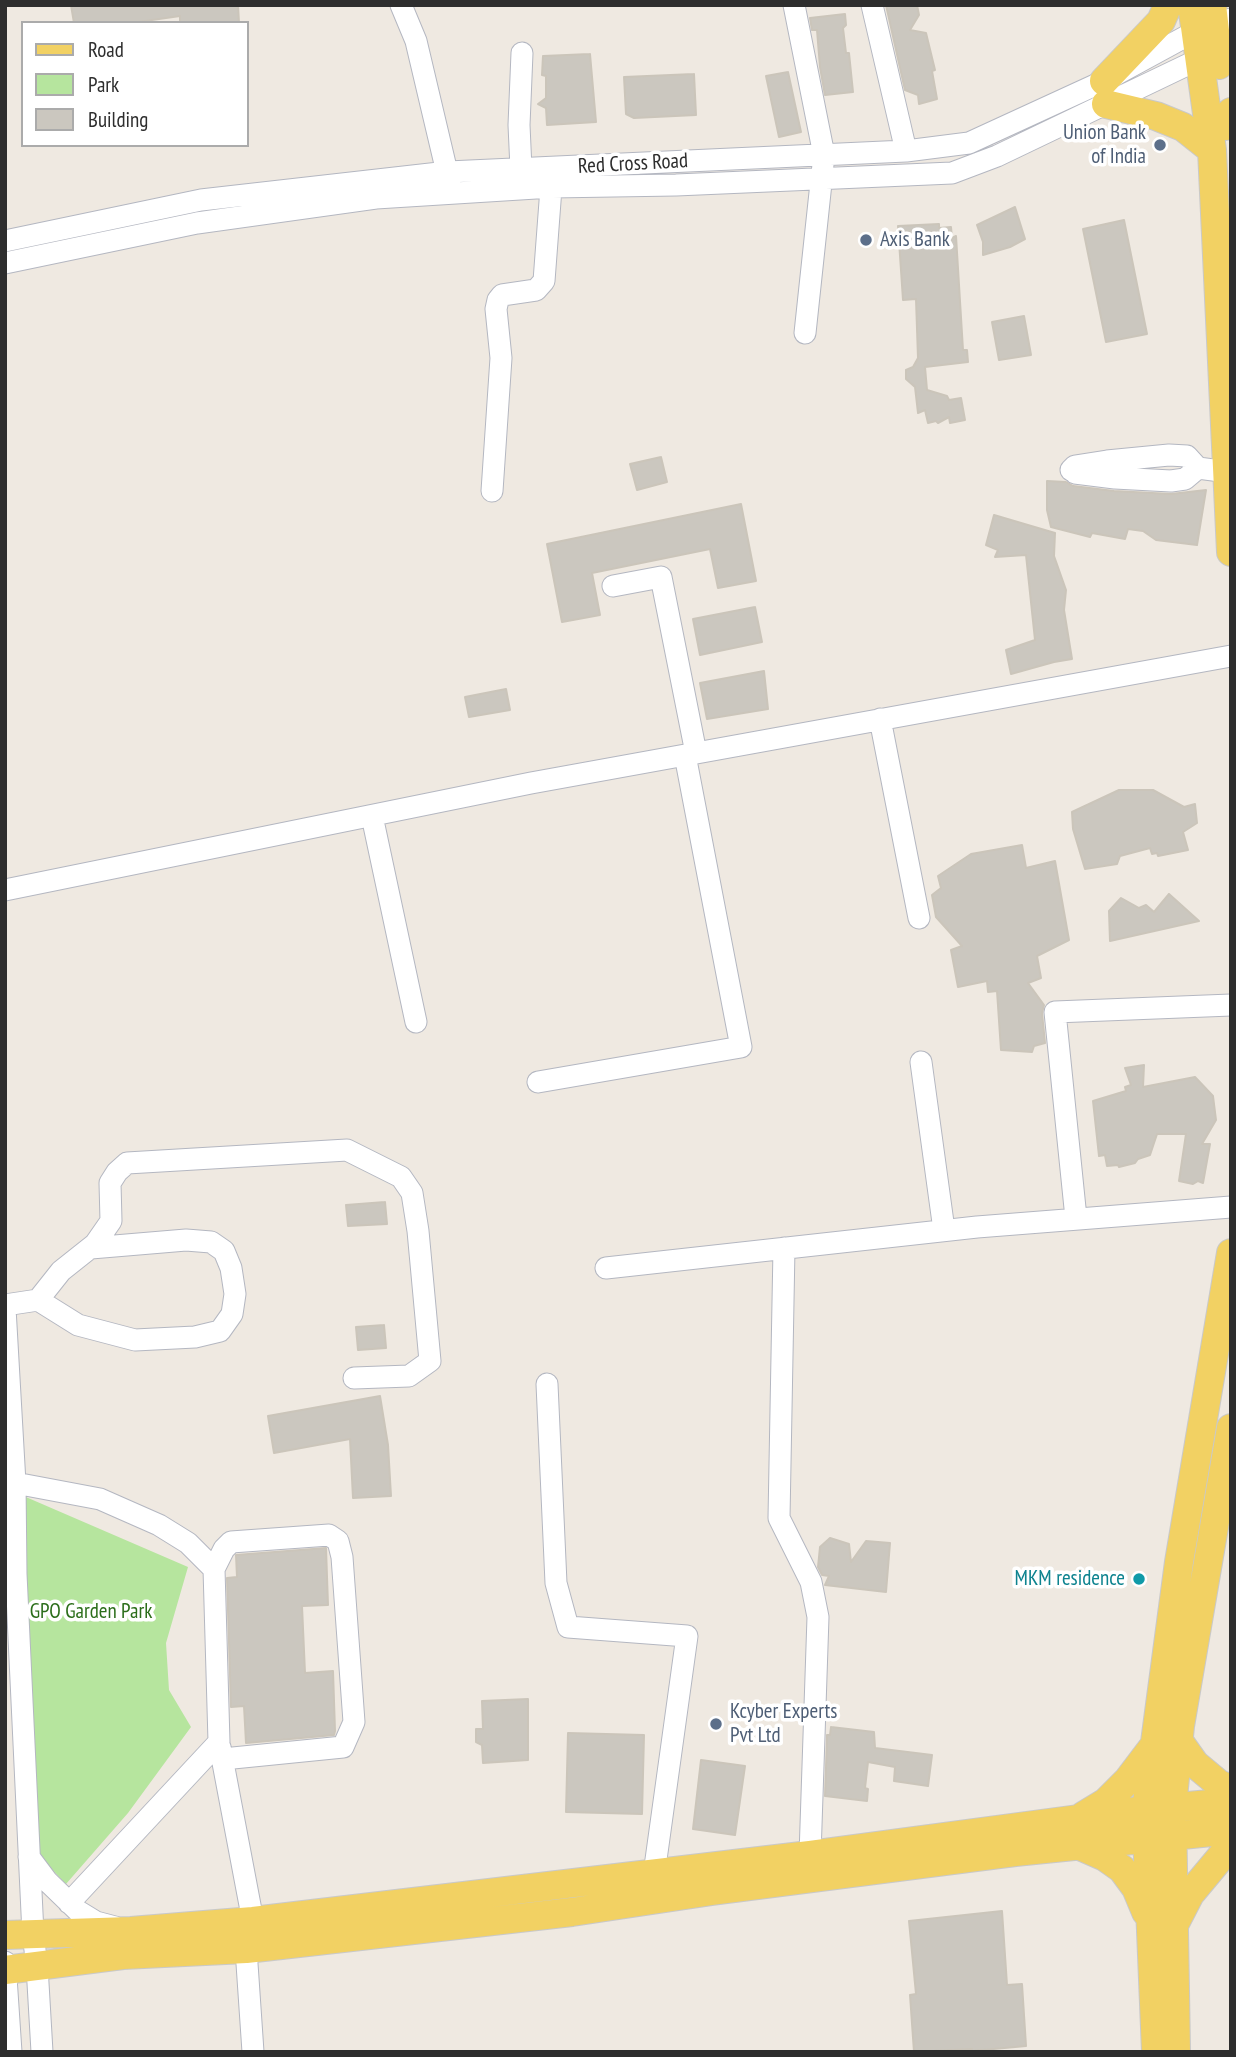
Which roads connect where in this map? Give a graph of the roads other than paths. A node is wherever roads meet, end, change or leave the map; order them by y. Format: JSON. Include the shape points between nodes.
{"nodes":[{"id":1,"x":401,"y":5,"type":"edge"},
{"id":2,"x":794,"y":5,"type":"edge"},
{"id":3,"x":872,"y":5,"type":"edge"},
{"id":4,"x":1168,"y":5,"type":"edge"},
{"id":5,"x":1212,"y":30,"type":"edge"},
{"id":6,"x":522,"y":53,"type":"dead end"},
{"id":7,"x":1105,"y":93,"type":"junction"},
{"id":8,"x":1223,"y":129,"type":"edge"},
{"id":9,"x":906,"y":151,"type":"junction"},
{"id":10,"x":824,"y":155,"type":"junction"},
{"id":11,"x":1231,"y":174,"type":"edge"},
{"id":12,"x":511,"y":176,"type":"junction"},
{"id":13,"x":552,"y":177,"type":"junction"},
{"id":14,"x":821,"y":180,"type":"junction"},
{"id":15,"x":460,"y":182,"type":"junction"},
{"id":16,"x":8,"y":252,"type":"edge"},
{"id":17,"x":805,"y":333,"type":"dead end"},
{"id":18,"x":1227,"y":367,"type":"edge"},
{"id":19,"x":1198,"y":468,"type":"junction"},
{"id":20,"x":1228,"y":472,"type":"junction"},
{"id":21,"x":492,"y":491,"type":"dead end"},
{"id":22,"x":1231,"y":552,"type":"edge"},
{"id":23,"x":613,"y":586,"type":"dead end"},
{"id":24,"x":1231,"y":656,"type":"edge"},
{"id":25,"x":880,"y":719,"type":"junction"},
{"id":26,"x":691,"y":754,"type":"junction"},
{"id":27,"x":372,"y":816,"type":"junction"},
{"id":28,"x":5,"y":890,"type":"edge"},
{"id":29,"x":919,"y":918,"type":"dead end"},
{"id":30,"x":1231,"y":1005,"type":"edge"},
{"id":31,"x":416,"y":1023,"type":"dead end"},
{"id":32,"x":921,"y":1062,"type":"dead end"},
{"id":33,"x":538,"y":1082,"type":"dead end"},
{"id":34,"x":1231,"y":1207,"type":"edge"},
{"id":35,"x":1076,"y":1218,"type":"junction"},
{"id":36,"x":944,"y":1230,"type":"junction"},
{"id":37,"x":91,"y":1248,"type":"junction"},
{"id":38,"x":784,"y":1248,"type":"junction"},
{"id":39,"x":1231,"y":1253,"type":"edge"},
{"id":40,"x":606,"y":1269,"type":"dead end"},
{"id":41,"x":38,"y":1300,"type":"junction"},
{"id":42,"x":5,"y":1306,"type":"edge"},
{"id":43,"x":1223,"y":1360,"type":"edge"},
{"id":44,"x":354,"y":1378,"type":"dead end"},
{"id":45,"x":547,"y":1384,"type":"dead end"},
{"id":46,"x":1231,"y":1428,"type":"edge"},
{"id":47,"x":15,"y":1482,"type":"junction"},
{"id":48,"x":214,"y":1569,"type":"junction"},
{"id":49,"x":1167,"y":1742,"type":"junction"},
{"id":50,"x":221,"y":1750,"type":"junction"},
{"id":51,"x":1231,"y":1790,"type":"edge"},
{"id":52,"x":1231,"y":1802,"type":"edge"},
{"id":53,"x":1159,"y":1809,"type":"junction"},
{"id":54,"x":1231,"y":1830,"type":"edge"},
{"id":55,"x":1079,"y":1833,"type":"junction"},
{"id":56,"x":1159,"y":1838,"type":"junction"},
{"id":57,"x":1231,"y":1845,"type":"edge"},
{"id":58,"x":810,"y":1855,"type":"junction"},
{"id":59,"x":29,"y":1857,"type":"junction"},
{"id":60,"x":654,"y":1874,"type":"junction"},
{"id":61,"x":69,"y":1903,"type":"junction"},
{"id":62,"x":253,"y":1921,"type":"junction"},
{"id":63,"x":1162,"y":1924,"type":"junction"},
{"id":64,"x":131,"y":1931,"type":"junction"},
{"id":65,"x":33,"y":1934,"type":"junction"},
{"id":66,"x":5,"y":1935,"type":"edge"},
{"id":67,"x":246,"y":1949,"type":"junction"},
{"id":68,"x":37,"y":1966,"type":"junction"},
{"id":69,"x":6,"y":1967,"type":"edge"},
{"id":70,"x":11,"y":2052,"type":"edge"},
{"id":71,"x":42,"y":2052,"type":"edge"},
{"id":72,"x":253,"y":2052,"type":"edge"},
{"id":73,"x":1156,"y":2052,"type":"edge"},
{"id":74,"x":1176,"y":2052,"type":"edge"}],
"edges":[{"from":1,"to":15,"type":"street"},
{"from":2,"to":10,"type":"street"},
{"from":3,"to":9,"type":"street"},
{"from":4,"to":7,"type":"main road","via":[[1161,21]]},
{"from":5,"to":7,"type":"street","name":"Red Cross Road"},
{"from":5,"to":8,"type":"main road"},
{"from":6,"to":12,"type":"street"},
{"from":7,"to":8,"type":"main road","via":[[1183,127]]},
{"from":7,"to":9,"type":"street","name":"Red Cross Road","via":[[969,143]]},
{"from":7,"to":14,"type":"street","name":"Red Cross Road","via":[[997,156],[952,173]]},
{"from":8,"to":11,"type":"main road"},
{"from":8,"to":18,"type":"main road"},
{"from":9,"to":10,"type":"street","name":"Red Cross Road"},
{"from":10,"to":13,"type":"street","name":"Red Cross Road"},
{"from":10,"to":14,"type":"street"},
{"from":12,"to":13,"type":"street","name":"Red Cross Road"},
{"from":12,"to":15,"type":"street","name":"Red Cross Road"},
{"from":13,"to":14,"type":"street","name":"Red Cross Road"},
{"from":13,"to":21,"type":"street","via":[[544,281],[536,290],[502,295],[496,309],[501,358]]},
{"from":14,"to":17,"type":"street"},
{"from":15,"to":16,"type":"street","name":"Red Cross Road","via":[[201,200]]},
{"from":18,"to":20,"type":"main road"},
{"from":19,"to":19,"type":"street","via":[[1185,479],[1171,481],[1071,470],[1107,461],[1170,455],[1187,456]]},
{"from":19,"to":20,"type":"street"},
{"from":20,"to":22,"type":"main road"},
{"from":23,"to":26,"type":"street","via":[[661,577]]},
{"from":24,"to":25,"type":"street"},
{"from":25,"to":26,"type":"street"},
{"from":25,"to":29,"type":"street"},
{"from":26,"to":27,"type":"street"},
{"from":26,"to":33,"type":"street","via":[[741,1047]]},
{"from":27,"to":28,"type":"street"},
{"from":27,"to":31,"type":"street"},
{"from":30,"to":35,"type":"street","via":[[1055,1012]]},
{"from":32,"to":36,"type":"street"},
{"from":34,"to":35,"type":"street"},
{"from":35,"to":36,"type":"street"},
{"from":36,"to":38,"type":"street"},
{"from":37,"to":41,"type":"street","via":[[61,1271]]},
{"from":37,"to":41,"type":"street","via":[[211,1241],[224,1251],[231,1268],[232,1314],[220,1331],[135,1340],[78,1325]]},
{"from":37,"to":44,"type":"street","via":[[111,1221],[110,1183],[127,1163],[347,1150],[401,1178],[412,1193],[430,1361],[409,1376]]},
{"from":38,"to":40,"type":"street"},
{"from":38,"to":58,"type":"street","via":[[779,1518],[811,1582],[818,1617]]},
{"from":39,"to":43,"type":"main road"},
{"from":41,"to":42,"type":"street"},
{"from":42,"to":47,"type":"street"},
{"from":43,"to":49,"type":"main road","via":[[1179,1562]]},
{"from":45,"to":60,"type":"street","via":[[556,1583],[568,1627],[687,1636]]},
{"from":46,"to":49,"type":"main road"},
{"from":47,"to":48,"type":"street","via":[[100,1499],[159,1525],[188,1543]]},
{"from":47,"to":59,"type":"street"},
{"from":48,"to":50,"type":"street"},
{"from":48,"to":50,"type":"street","via":[[231,1542],[329,1535],[338,1541],[354,1722],[344,1747]]},
{"from":49,"to":51,"type":"main road"},
{"from":49,"to":53,"type":"main road"},
{"from":49,"to":55,"type":"main road"},
{"from":50,"to":61,"type":"street"},
{"from":50,"to":62,"type":"street"},
{"from":52,"to":53,"type":"main road"},
{"from":53,"to":55,"type":"main road"},
{"from":53,"to":56,"type":"main road"},
{"from":54,"to":56,"type":"main road"},
{"from":55,"to":56,"type":"main road"},
{"from":55,"to":58,"type":"main road"},
{"from":55,"to":63,"type":"main road","via":[[1122,1869]]},
{"from":55,"to":67,"type":"main road","via":[[1015,1852],[572,1912]]},
{"from":56,"to":63,"type":"main road"},
{"from":57,"to":63,"type":"main road"},
{"from":58,"to":60,"type":"main road"},
{"from":59,"to":61,"type":"street"},
{"from":59,"to":65,"type":"street"},
{"from":60,"to":62,"type":"main road"},
{"from":61,"to":64,"type":"street","via":[[96,1922]]},
{"from":62,"to":64,"type":"main road"},
{"from":62,"to":67,"type":"street"},
{"from":63,"to":73,"type":"main road"},
{"from":63,"to":74,"type":"main road"},
{"from":64,"to":65,"type":"main road"},
{"from":65,"to":66,"type":"main road"},
{"from":65,"to":68,"type":"street"},
{"from":67,"to":68,"type":"main road","via":[[122,1955]]},
{"from":67,"to":72,"type":"street"},
{"from":68,"to":69,"type":"main road"},
{"from":68,"to":71,"type":"street"},
{"from":69,"to":70,"type":"street"}]}
